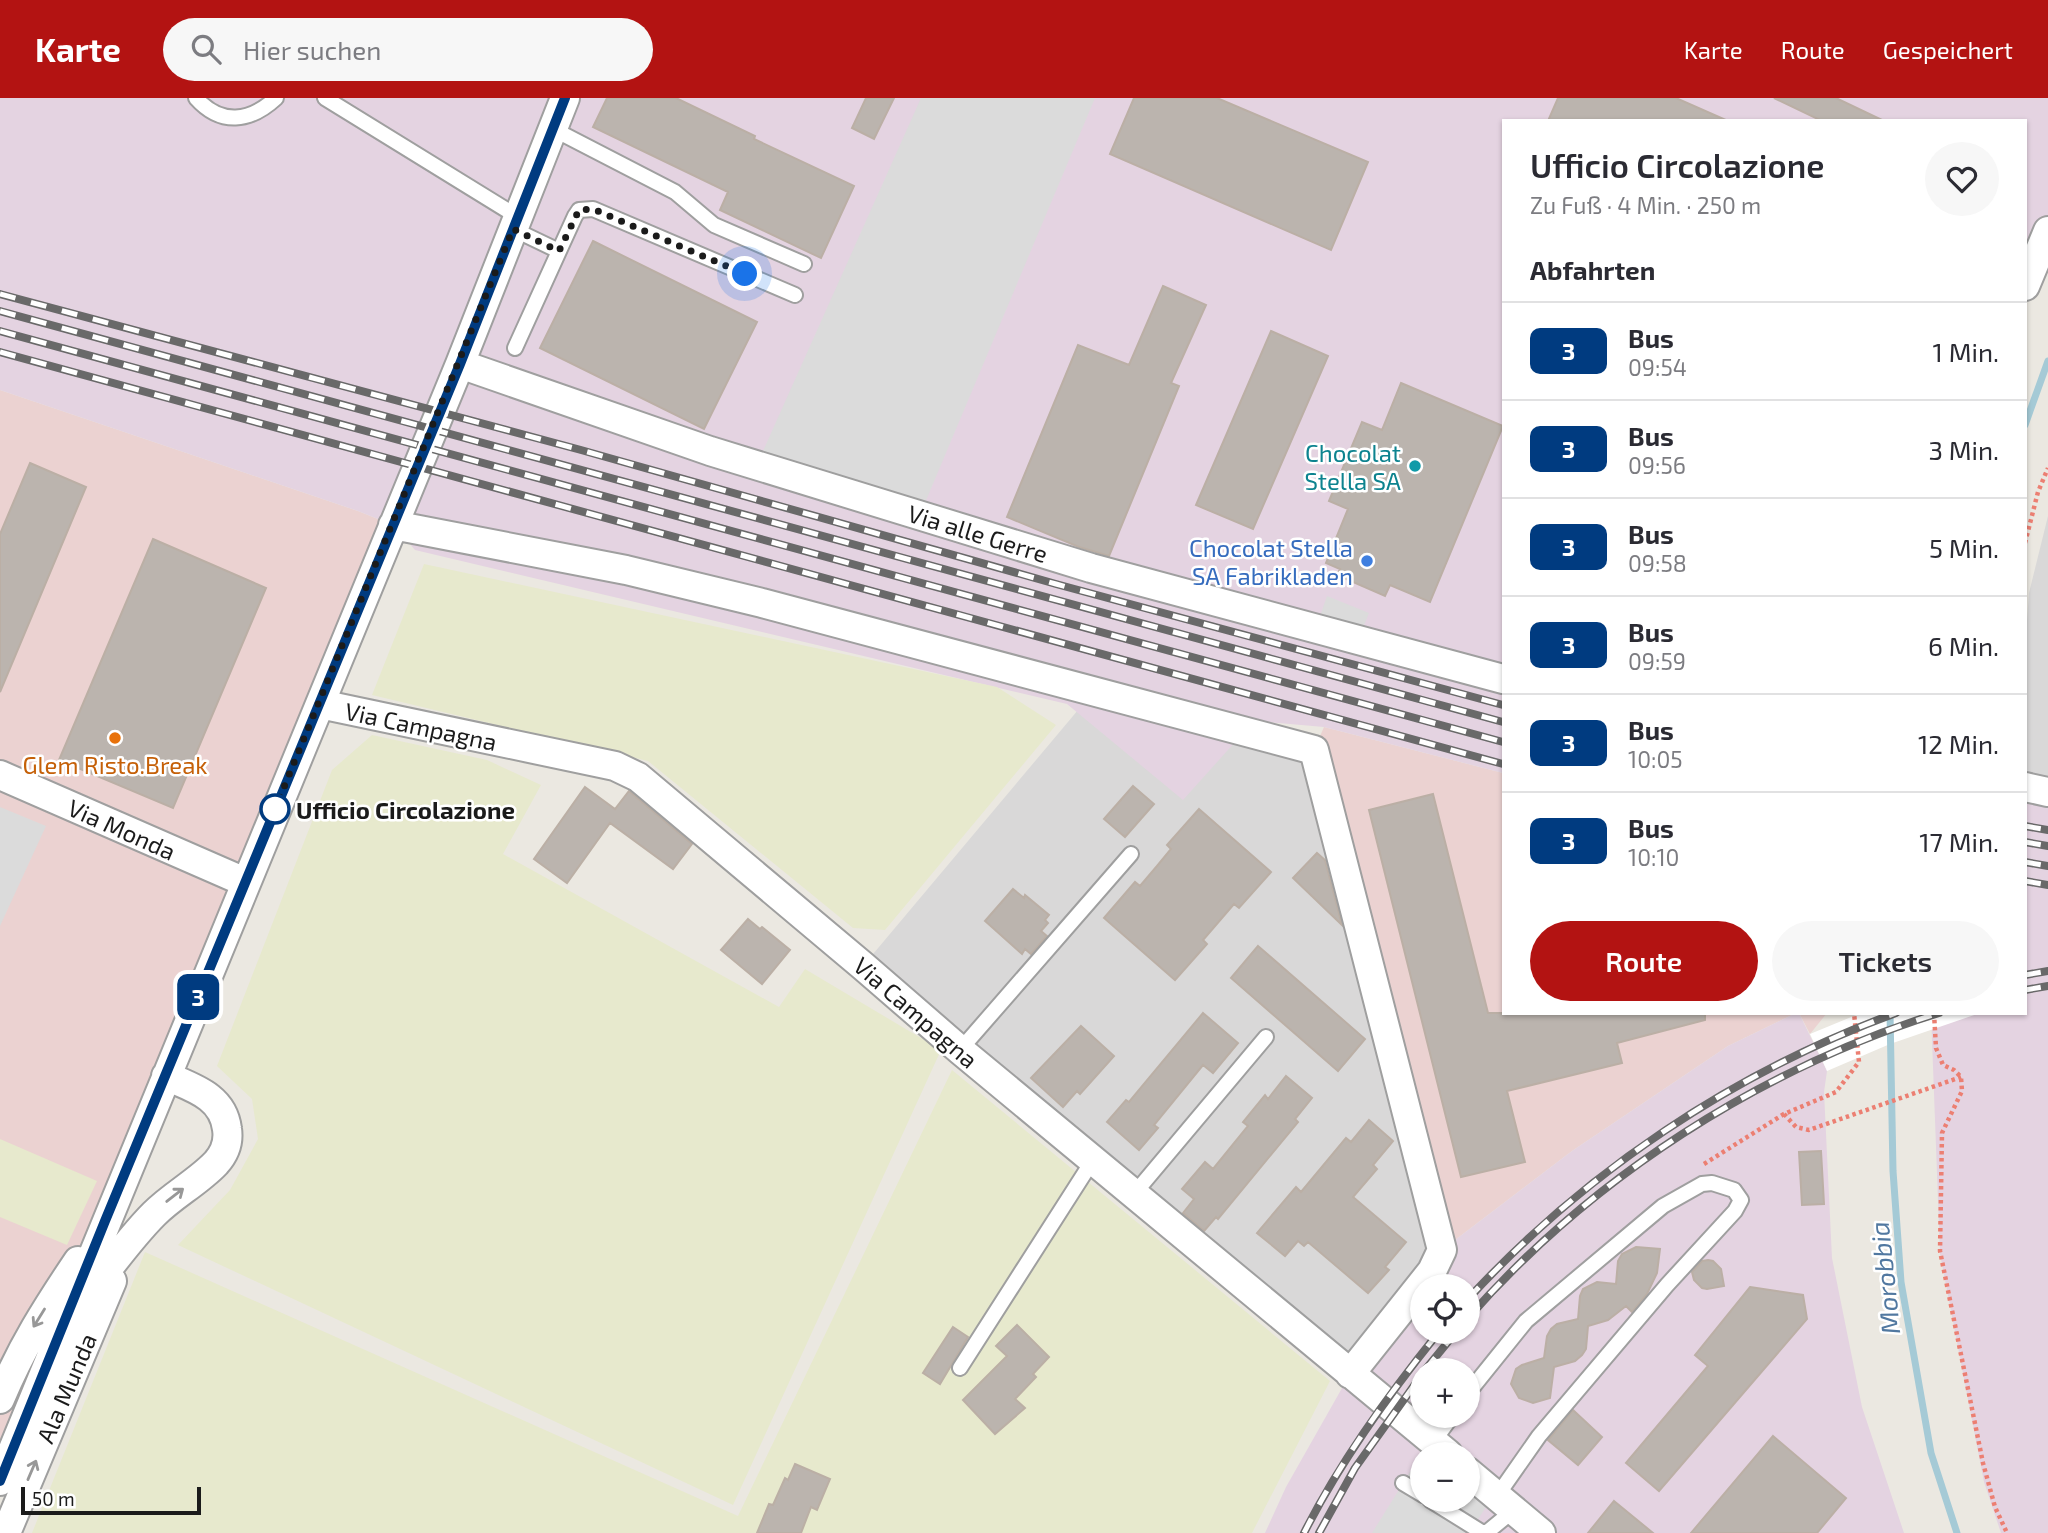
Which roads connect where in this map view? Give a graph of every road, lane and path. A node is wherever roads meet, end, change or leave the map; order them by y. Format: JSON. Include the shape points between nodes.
{"nodes":[{"id":1,"x":196,"y":98,"type":"edge"},
{"id":2,"x":276,"y":98,"type":"edge"},
{"id":3,"x":326,"y":98,"type":"edge"},
{"id":4,"x":565,"y":98,"type":"edge"},
{"id":5,"x":553,"y":129,"type":"junction"},
{"id":6,"x":516,"y":223,"type":"junction"},
{"id":7,"x":2048,"y":232,"type":"edge"},
{"id":8,"x":559,"y":251,"type":"junction"},
{"id":9,"x":804,"y":264,"type":"dead end"},
{"id":10,"x":2027,"y":281,"type":"edge"},
{"id":11,"x":795,"y":295,"type":"dead end"},
{"id":12,"x":515,"y":348,"type":"dead end"},
{"id":13,"x":460,"y":364,"type":"junction"},
{"id":14,"x":2048,"y":468,"type":"edge"},
{"id":15,"x":393,"y":525,"type":"junction"},
{"id":16,"x":2027,"y":535,"type":"edge"},
{"id":17,"x":1502,"y":679,"type":"edge"},
{"id":18,"x":320,"y":704,"type":"junction"},
{"id":19,"x":0,"y":775,"type":"edge"},
{"id":20,"x":2027,"y":787,"type":"edge"},
{"id":21,"x":2048,"y":792,"type":"edge"},
{"id":22,"x":1130,"y":854,"type":"dead end"},
{"id":23,"x":245,"y":882,"type":"junction"},
{"id":24,"x":1854,"y":1015,"type":"edge"},
{"id":25,"x":1934,"y":1015,"type":"edge"},
{"id":26,"x":1266,"y":1037,"type":"dead end"},
{"id":27,"x":960,"y":1050,"type":"junction"},
{"id":28,"x":166,"y":1076,"type":"junction"},
{"id":29,"x":1958,"y":1078,"type":"junction"},
{"id":30,"x":1784,"y":1114,"type":"junction"},
{"id":31,"x":1093,"y":1160,"type":"junction"},
{"id":32,"x":1697,"y":1168,"type":"dead end"},
{"id":33,"x":1134,"y":1194,"type":"junction"},
{"id":34,"x":105,"y":1221,"type":"junction"},
{"id":35,"x":128,"y":1244,"type":"junction"},
{"id":36,"x":64,"y":1326,"type":"junction"},
{"id":37,"x":960,"y":1367,"type":"dead end"},
{"id":38,"x":1350,"y":1374,"type":"junction"},
{"id":39,"x":1480,"y":1378,"type":"edge"},
{"id":40,"x":0,"y":1399,"type":"edge"},
{"id":41,"x":1434,"y":1442,"type":"edge"},
{"id":42,"x":0,"y":1482,"type":"edge"},
{"id":43,"x":1480,"y":1482,"type":"edge"},
{"id":44,"x":1404,"y":1483,"type":"dead end"},
{"id":45,"x":1410,"y":1487,"type":"edge"},
{"id":46,"x":1506,"y":1503,"type":"junction"},
{"id":47,"x":1450,"y":1512,"type":"edge"},
{"id":48,"x":6,"y":1533,"type":"edge"},
{"id":49,"x":1484,"y":1533,"type":"edge"},
{"id":50,"x":1541,"y":1533,"type":"edge"},
{"id":51,"x":2007,"y":1533,"type":"edge"}],
"edges":[{"from":1,"to":2,"type":"lane","via":[[227,117],[246,118]]},
{"from":3,"to":6,"type":"lane"},
{"from":4,"to":5,"type":"street","name":"Ala Munda"},
{"from":5,"to":6,"type":"street","name":"Ala Munda"},
{"from":5,"to":9,"type":"lane","via":[[675,192],[713,225]]},
{"from":6,"to":8,"type":"lane"},
{"from":6,"to":13,"type":"street","name":"Ala Munda"},
{"from":7,"to":10,"type":"street"},
{"from":8,"to":11,"type":"lane","via":[[579,210],[593,209]]},
{"from":8,"to":12,"type":"lane"},
{"from":13,"to":15,"type":"street","name":"Ala Munda"},
{"from":13,"to":17,"type":"street","name":"Via alle Gerre","via":[[710,451],[1091,568]]},
{"from":14,"to":16,"type":"path"},
{"from":15,"to":18,"type":"street","name":"Ala Munda"},
{"from":15,"to":38,"type":"street","via":[[640,573],[1314,750],[1441,1250],[1432,1271]]},
{"from":18,"to":23,"type":"street","name":"Ala Munda"},
{"from":18,"to":27,"type":"street","name":"Via Campagna","via":[[627,771]]},
{"from":19,"to":23,"type":"street","name":"Via Monda"},
{"from":20,"to":21,"type":"street"},
{"from":22,"to":27,"type":"lane"},
{"from":23,"to":28,"type":"street","name":"Ala Munda"},
{"from":24,"to":30,"type":"path","via":[[1859,1062],[1836,1092]]},
{"from":25,"to":29,"type":"path","via":[[1936,1048],[1943,1065]]},
{"from":26,"to":33,"type":"lane"},
{"from":27,"to":31,"type":"street","name":"Via Campagna"},
{"from":28,"to":34,"type":"street","name":"Ala Munda"},
{"from":35,"to":28,"type":"street","name":"Ala Munda","one_way":true,"via":[[168,1201],[217,1162],[227,1144],[219,1106],[198,1090]]},
{"from":29,"to":30,"type":"path","via":[[1809,1130],[1796,1127]]},
{"from":29,"to":51,"type":"path","via":[[1962,1091],[1942,1133],[1940,1251],[1983,1463]]},
{"from":30,"to":32,"type":"path"},
{"from":31,"to":33,"type":"street","name":"Via Campagna"},
{"from":31,"to":37,"type":"lane"},
{"from":33,"to":38,"type":"street","name":"Via Campagna"},
{"from":34,"to":36,"type":"street","name":"Ala Munda"},
{"from":34,"to":40,"type":"street","name":"Ala Munda","one_way":true,"via":[[39,1318]]},
{"from":35,"to":36,"type":"street","name":"Ala Munda"},
{"from":48,"to":35,"type":"street","name":"Ala Munda","one_way":true},
{"from":36,"to":42,"type":"street","name":"Ala Munda"},
{"from":38,"to":41,"type":"street","name":"Via Campagna"},
{"from":39,"to":46,"type":"lane","via":[[1526,1321],[1663,1206],[1702,1184],[1718,1183],[1737,1193],[1741,1200],[1735,1211],[1667,1285],[1517,1466]]},
{"from":43,"to":46,"type":"street"},
{"from":44,"to":45,"type":"lane"},
{"from":46,"to":49,"type":"lane"},
{"from":46,"to":50,"type":"street"},
{"from":47,"to":49,"type":"lane"}]}
